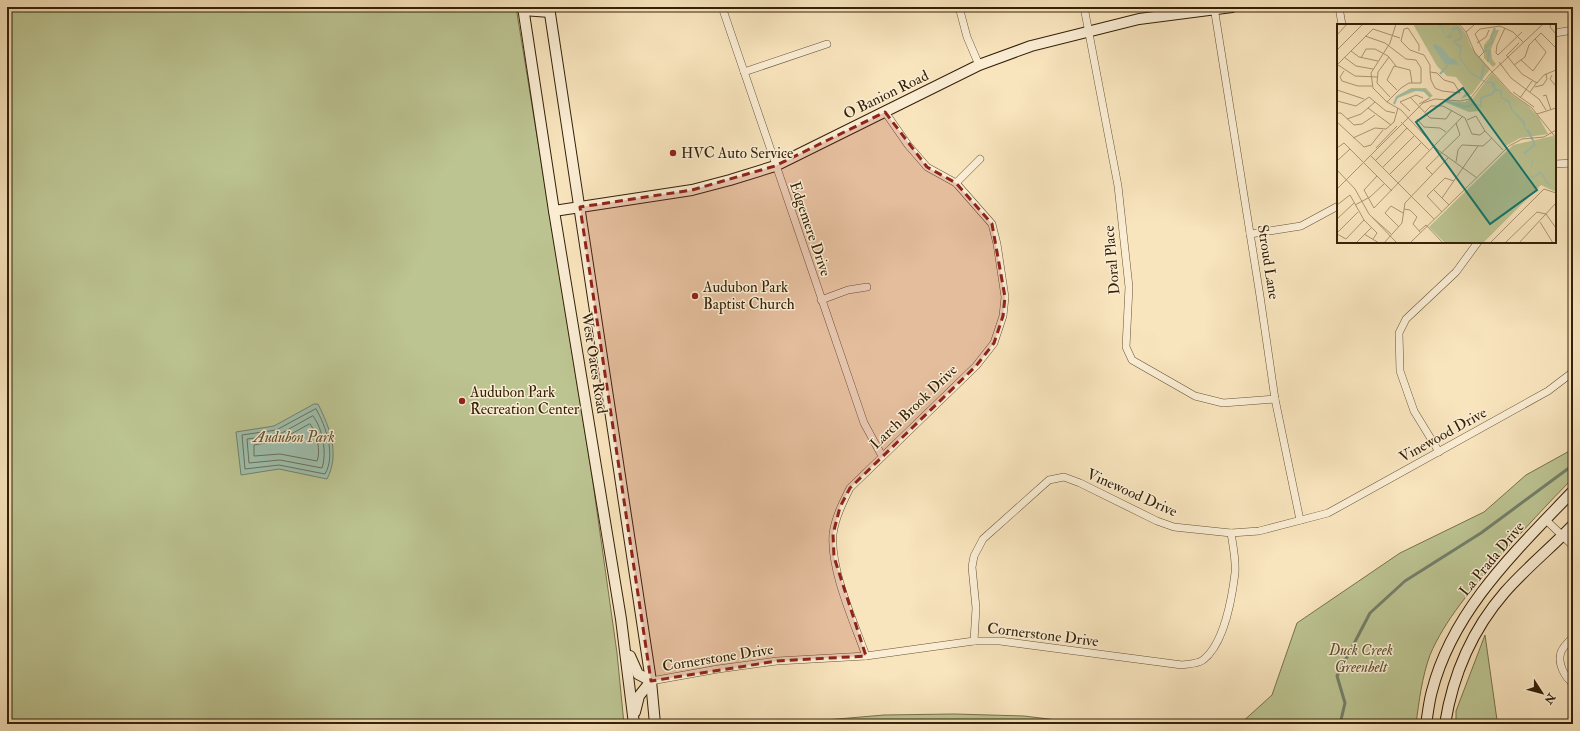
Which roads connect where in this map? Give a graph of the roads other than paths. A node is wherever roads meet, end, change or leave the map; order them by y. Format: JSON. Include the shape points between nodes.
{"nodes":[{"id":1,"x":722,"y":7,"type":"edge"},
{"id":2,"x":960,"y":7,"type":"edge"},
{"id":3,"x":1084,"y":7,"type":"edge"},
{"id":4,"x":1232,"y":7,"type":"edge"},
{"id":5,"x":1339,"y":7,"type":"edge"},
{"id":6,"x":1214,"y":8,"type":"edge"},
{"id":7,"x":523,"y":9,"type":"edge"},
{"id":8,"x":549,"y":10,"type":"edge"},
{"id":9,"x":1342,"y":24,"type":"edge"},
{"id":10,"x":1573,"y":30,"type":"edge"},
{"id":11,"x":1089,"y":32,"type":"junction"},
{"id":12,"x":1556,"y":33,"type":"edge"},
{"id":13,"x":827,"y":44,"type":"dead end"},
{"id":14,"x":979,"y":65,"type":"junction"},
{"id":15,"x":744,"y":72,"type":"junction"},
{"id":16,"x":885,"y":112,"type":"junction"},
{"id":17,"x":980,"y":159,"type":"dead end"},
{"id":18,"x":1573,"y":163,"type":"edge"},
{"id":19,"x":1556,"y":164,"type":"edge"},
{"id":20,"x":775,"y":166,"type":"junction"},
{"id":21,"x":956,"y":183,"type":"junction"},
{"id":22,"x":580,"y":207,"type":"junction"},
{"id":23,"x":1337,"y":207,"type":"edge"},
{"id":24,"x":554,"y":211,"type":"junction"},
{"id":25,"x":1250,"y":234,"type":"junction"},
{"id":26,"x":1477,"y":243,"type":"edge"},
{"id":27,"x":867,"y":287,"type":"dead end"},
{"id":28,"x":821,"y":300,"type":"junction"},
{"id":29,"x":1573,"y":372,"type":"edge"},
{"id":30,"x":1275,"y":398,"type":"junction"},
{"id":31,"x":1439,"y":452,"type":"junction"},
{"id":32,"x":882,"y":456,"type":"junction"},
{"id":33,"x":1573,"y":491,"type":"edge"},
{"id":34,"x":1300,"y":520,"type":"junction"},
{"id":35,"x":1546,"y":520,"type":"junction"},
{"id":36,"x":1573,"y":525,"type":"edge"},
{"id":37,"x":1231,"y":533,"type":"junction"},
{"id":38,"x":1563,"y":536,"type":"junction"},
{"id":39,"x":1573,"y":546,"type":"edge"},
{"id":40,"x":621,"y":619,"type":"junction"},
{"id":41,"x":1573,"y":637,"type":"edge"},
{"id":42,"x":974,"y":641,"type":"junction"},
{"id":43,"x":866,"y":656,"type":"junction"},
{"id":44,"x":651,"y":681,"type":"junction"},
{"id":45,"x":1573,"y":683,"type":"edge"},
{"id":46,"x":634,"y":720,"type":"edge"},
{"id":47,"x":655,"y":724,"type":"edge"},
{"id":48,"x":1426,"y":724,"type":"edge"},
{"id":49,"x":1445,"y":724,"type":"edge"}],
"edges":[{"from":1,"to":15,"type":"street","name":"Edgemere Drive"},
{"from":2,"to":14,"type":"street","via":[[967,37]]},
{"from":3,"to":11,"type":"street","name":"Doral Place"},
{"from":4,"to":6,"type":"main road","name":"O Banion Road"},
{"from":5,"to":9,"type":"street"},
{"from":6,"to":11,"type":"main road","name":"O Banion Road","via":[[1139,20]]},
{"from":6,"to":25,"type":"street","name":"Stroud Lane"},
{"from":7,"to":8,"type":"main road"},
{"from":7,"to":24,"type":"main road","name":"West Oates Road"},
{"from":8,"to":22,"type":"main road","name":"West Oates Road"},
{"from":10,"to":12,"type":"street"},
{"from":11,"to":14,"type":"main road","name":"O Banion Road","via":[[1031,46]]},
{"from":11,"to":30,"type":"street","name":"Doral Place","via":[[1118,186],[1129,287],[1126,347],[1132,360],[1195,396],[1223,404]]},
{"from":13,"to":15,"type":"street"},
{"from":14,"to":16,"type":"main road","name":"O Banion Road"},
{"from":15,"to":20,"type":"street","name":"Edgemere Drive"},
{"from":16,"to":20,"type":"main road","name":"O Banion Road"},
{"from":16,"to":21,"type":"street","name":"Larch Brook Drive","via":[[927,167]]},
{"from":17,"to":21,"type":"street"},
{"from":18,"to":19,"type":"street"},
{"from":20,"to":22,"type":"main road","name":"O Banion Road","via":[[692,190]]},
{"from":20,"to":28,"type":"street","name":"Edgemere Drive"},
{"from":21,"to":32,"type":"street","name":"Larch Brook Drive","via":[[992,224],[1005,297],[1004,316],[994,343],[976,366]]},
{"from":22,"to":24,"type":"main road","name":"O Banion Road"},
{"from":22,"to":44,"type":"main road","name":"West Oates Road"},
{"from":23,"to":25,"type":"street","via":[[1301,226]]},
{"from":24,"to":40,"type":"main road","name":"West Oates Road"},
{"from":25,"to":30,"type":"street","name":"Stroud Lane"},
{"from":26,"to":31,"type":"street","via":[[1456,272],[1406,319],[1399,333],[1400,371],[1414,411]]},
{"from":27,"to":28,"type":"street","via":[[848,290]]},
{"from":28,"to":32,"type":"street","name":"Edgemere Drive","via":[[864,423]]},
{"from":29,"to":31,"type":"street","name":"Vinewood Drive","via":[[1548,391]]},
{"from":30,"to":34,"type":"street","name":"Stroud Lane"},
{"from":31,"to":34,"type":"street","name":"Vinewood Drive","via":[[1328,513]]},
{"from":32,"to":43,"type":"street","name":"Larch Brook Drive","via":[[850,488],[840,507],[833,534],[834,557]]},
{"from":33,"to":35,"type":"main road","name":"La Prada Drive"},
{"from":34,"to":37,"type":"street","name":"Vinewood Drive","via":[[1259,531]]},
{"from":35,"to":38,"type":"street"},
{"from":35,"to":48,"type":"main road","name":"La Prada Drive","via":[[1496,573],[1456,631],[1432,691]]},
{"from":36,"to":38,"type":"main road","name":"La Prada Drive"},
{"from":37,"to":42,"type":"street","name":"Cornerstone Drive","via":[[1235,572],[1229,604],[1216,645],[1202,661],[1182,665],[1000,641]]},
{"from":37,"to":42,"type":"street","name":"Vinewood Drive","via":[[1174,527],[1080,483],[1064,477],[1049,480],[983,540],[974,556]]},
{"from":38,"to":39,"type":"street"},
{"from":38,"to":49,"type":"main road","name":"La Prada Drive","via":[[1506,591],[1473,637],[1458,672]]},
{"from":40,"to":44,"type":"main road","via":[[632,665],[638,674]]},
{"from":40,"to":46,"type":"main road","name":"West Oates Road"},
{"from":41,"to":45,"type":"street","via":[[1561,653],[1561,667],[1568,680]]},
{"from":42,"to":43,"type":"street","name":"Cornerstone Drive"},
{"from":43,"to":44,"type":"street","name":"Cornerstone Drive","via":[[769,662]]},
{"from":44,"to":46,"type":"main road","via":[[639,696]]},
{"from":44,"to":47,"type":"main road","name":"West Oates Road"}]}
